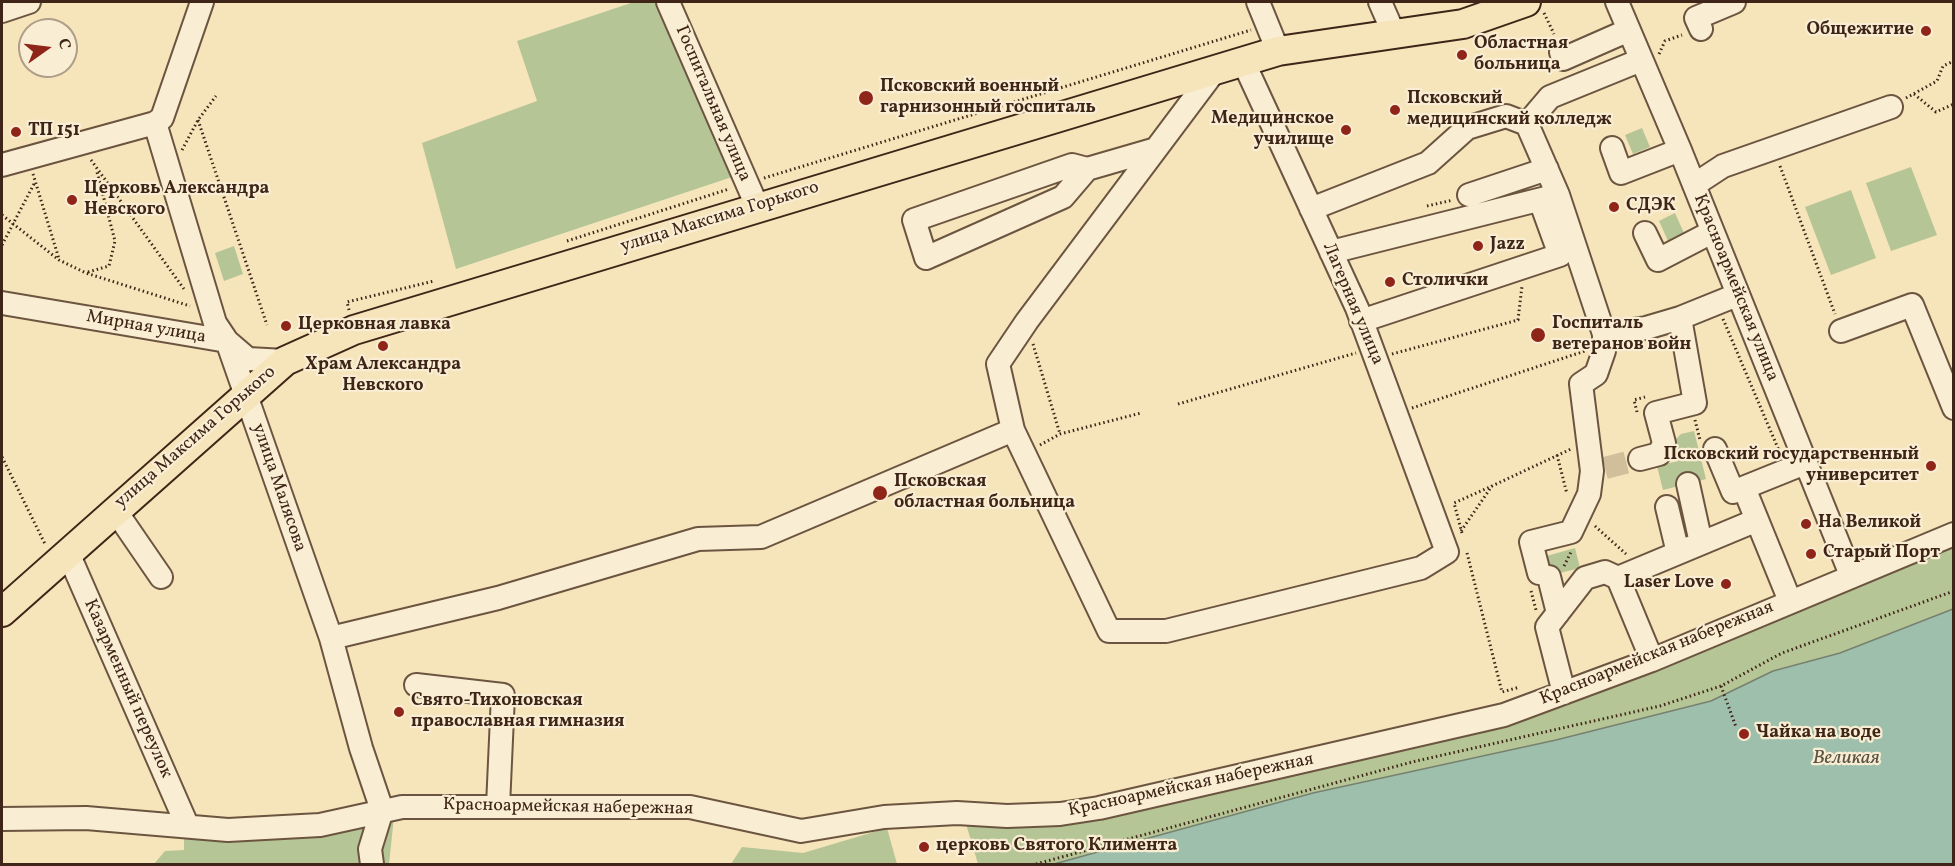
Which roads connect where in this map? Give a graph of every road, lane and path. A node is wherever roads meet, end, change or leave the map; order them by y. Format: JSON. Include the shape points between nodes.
{"nodes":[{"id":1,"x":29,"y":2,"type":"edge"},
{"id":2,"x":202,"y":2,"type":"edge"},
{"id":3,"x":668,"y":2,"type":"edge"},
{"id":4,"x":1258,"y":2,"type":"edge"},
{"id":5,"x":1380,"y":2,"type":"edge"},
{"id":6,"x":1617,"y":2,"type":"edge"},
{"id":7,"x":1734,"y":2,"type":"edge"},
{"id":8,"x":1535,"y":7,"type":"edge"},
{"id":9,"x":2,"y":11,"type":"edge"},
{"id":10,"x":1267,"y":24,"type":"junction"},
{"id":11,"x":1701,"y":29,"type":"joint"},
{"id":12,"x":1629,"y":30,"type":"junction"},
{"id":13,"x":1394,"y":34,"type":"junction"},
{"id":14,"x":1278,"y":51,"type":"junction"},
{"id":15,"x":1561,"y":52,"type":"joint"},
{"id":16,"x":1243,"y":61,"type":"junction"},
{"id":17,"x":1953,"y":62,"type":"edge"},
{"id":18,"x":1645,"y":67,"type":"junction"},
{"id":19,"x":1216,"y":69,"type":"junction"},
{"id":20,"x":1914,"y":94,"type":"junction"},
{"id":21,"x":216,"y":96,"type":"dead end"},
{"id":22,"x":1953,"y":104,"type":"edge"},
{"id":23,"x":1891,"y":106,"type":"joint"},
{"id":24,"x":198,"y":120,"type":"junction"},
{"id":25,"x":155,"y":123,"type":"junction"},
{"id":26,"x":1527,"y":124,"type":"junction"},
{"id":27,"x":81,"y":143,"type":"junction"},
{"id":28,"x":1612,"y":148,"type":"dead end"},
{"id":29,"x":1156,"y":149,"type":"junction"},
{"id":30,"x":1680,"y":150,"type":"junction"},
{"id":31,"x":178,"y":157,"type":"dead end"},
{"id":32,"x":28,"y":158,"type":"junction"},
{"id":33,"x":2,"y":165,"type":"edge"},
{"id":34,"x":96,"y":169,"type":"junction"},
{"id":35,"x":1087,"y":169,"type":"junction"},
{"id":36,"x":1547,"y":170,"type":"junction"},
{"id":37,"x":1784,"y":180,"type":"dead end"},
{"id":38,"x":35,"y":182,"type":"junction"},
{"id":39,"x":1694,"y":184,"type":"junction"},
{"id":40,"x":752,"y":195,"type":"junction"},
{"id":41,"x":1469,"y":195,"type":"dead end"},
{"id":42,"x":1549,"y":197,"type":"junction"},
{"id":43,"x":1311,"y":209,"type":"junction"},
{"id":44,"x":2,"y":215,"type":"edge"},
{"id":45,"x":12,"y":223,"type":"junction"},
{"id":46,"x":1712,"y":232,"type":"junction"},
{"id":47,"x":1645,"y":233,"type":"dead end"},
{"id":48,"x":558,"y":244,"type":"dead end"},
{"id":49,"x":2,"y":245,"type":"edge"},
{"id":50,"x":1331,"y":252,"type":"junction"},
{"id":51,"x":59,"y":260,"type":"junction"},
{"id":52,"x":86,"y":273,"type":"junction"},
{"id":53,"x":436,"y":281,"type":"dead end"},
{"id":54,"x":1532,"y":281,"type":"dead end"},
{"id":55,"x":184,"y":290,"type":"dead end"},
{"id":56,"x":1737,"y":295,"type":"junction"},
{"id":57,"x":191,"y":299,"type":"dead end"},
{"id":58,"x":2,"y":303,"type":"edge"},
{"id":59,"x":1716,"y":303,"type":"junction"},
{"id":60,"x":1680,"y":318,"type":"junction"},
{"id":61,"x":1027,"y":321,"type":"junction"},
{"id":62,"x":1361,"y":321,"type":"junction"},
{"id":63,"x":267,"y":325,"type":"dead end"},
{"id":64,"x":354,"y":330,"type":"junction"},
{"id":65,"x":1842,"y":331,"type":"joint"},
{"id":66,"x":227,"y":341,"type":"junction"},
{"id":67,"x":1598,"y":341,"type":"junction"},
{"id":68,"x":1374,"y":354,"type":"junction"},
{"id":69,"x":285,"y":361,"type":"junction"},
{"id":70,"x":245,"y":394,"type":"junction"},
{"id":71,"x":1178,"y":404,"type":"dead end"},
{"id":72,"x":1953,"y":408,"type":"edge"},
{"id":73,"x":1141,"y":413,"type":"dead end"},
{"id":74,"x":1396,"y":413,"type":"junction"},
{"id":75,"x":1695,"y":423,"type":"dead end"},
{"id":76,"x":1013,"y":430,"type":"junction"},
{"id":77,"x":1060,"y":434,"type":"junction"},
{"id":78,"x":1588,"y":441,"type":"junction"},
{"id":79,"x":1707,"y":442,"type":"joint"},
{"id":80,"x":1025,"y":452,"type":"junction"},
{"id":81,"x":2,"y":457,"type":"edge"},
{"id":82,"x":1640,"y":459,"type":"tunnel mouth"},
{"id":83,"x":1796,"y":467,"type":"junction"},
{"id":84,"x":1688,"y":484,"type":"dead end"},
{"id":85,"x":1492,"y":486,"type":"junction"},
{"id":86,"x":1744,"y":488,"type":"junction"},
{"id":87,"x":1667,"y":507,"type":"dead end"},
{"id":88,"x":115,"y":510,"type":"junction"},
{"id":89,"x":1757,"y":520,"type":"junction"},
{"id":90,"x":1594,"y":525,"type":"dead end"},
{"id":91,"x":1461,"y":531,"type":"junction"},
{"id":92,"x":1953,"y":534,"type":"edge"},
{"id":93,"x":1701,"y":543,"type":"junction"},
{"id":94,"x":58,"y":552,"type":"junction"},
{"id":95,"x":1678,"y":553,"type":"junction"},
{"id":96,"x":1628,"y":556,"type":"dead end"},
{"id":97,"x":1851,"y":575,"type":"junction"},
{"id":98,"x":161,"y":577,"type":"dead end"},
{"id":99,"x":1618,"y":578,"type":"junction"},
{"id":100,"x":1790,"y":601,"type":"junction"},
{"id":101,"x":2,"y":612,"type":"edge"},
{"id":102,"x":1558,"y":613,"type":"junction"},
{"id":103,"x":331,"y":638,"type":"junction"},
{"id":104,"x":1652,"y":660,"type":"junction"},
{"id":105,"x":416,"y":685,"type":"dead end"},
{"id":106,"x":1721,"y":686,"type":"dead end"},
{"id":107,"x":1502,"y":692,"type":"dead end"},
{"id":108,"x":1564,"y":693,"type":"junction"},
{"id":109,"x":1736,"y":727,"type":"dead end"},
{"id":110,"x":498,"y":806,"type":"junction"},
{"id":111,"x":382,"y":810,"type":"junction"},
{"id":112,"x":2,"y":819,"type":"edge"},
{"id":113,"x":187,"y":825,"type":"junction"},
{"id":114,"x":372,"y":864,"type":"edge"}],
"edges":[{"from":1,"to":9,"type":"street"},
{"from":2,"to":25,"type":"street","via":[[162,118]]},
{"from":3,"to":40,"type":"street","name":"Госпитальная улица"},
{"from":4,"to":10,"type":"street"},
{"from":5,"to":13,"type":"street"},
{"from":6,"to":12,"type":"street","name":"Красноармейская улица"},
{"from":7,"to":11,"type":"street","via":[[1696,18]]},
{"from":8,"to":13,"type":"main road","name":"улица Максима Горького","via":[[1463,24]]},
{"from":8,"to":15,"type":"path"},
{"from":10,"to":14,"type":"street"},
{"from":10,"to":40,"type":"path"},
{"from":11,"to":18,"type":"path","via":[[1665,41]]},
{"from":12,"to":15,"type":"street","via":[[1563,59]]},
{"from":12,"to":18,"type":"street","name":"Красноармейская улица"},
{"from":13,"to":14,"type":"main road","name":"улица Максима Горького"},
{"from":14,"to":16,"type":"main road","name":"улица Максима Горького"},
{"from":16,"to":19,"type":"main road","name":"улица Максима Горького"},
{"from":16,"to":43,"type":"street","name":"Лагерная улица"},
{"from":17,"to":20,"type":"path","via":[[1943,66],[1937,81]]},
{"from":18,"to":26,"type":"street","via":[[1550,97]]},
{"from":18,"to":30,"type":"street","name":"Красноармейская улица"},
{"from":19,"to":29,"type":"street"},
{"from":19,"to":40,"type":"main road","name":"улица Максима Горького"},
{"from":20,"to":22,"type":"path","via":[[1936,112]]},
{"from":20,"to":23,"type":"path"},
{"from":21,"to":24,"type":"path"},
{"from":23,"to":39,"type":"street","via":[[1723,166]]},
{"from":24,"to":31,"type":"path"},
{"from":24,"to":63,"type":"path"},
{"from":25,"to":27,"type":"street"},
{"from":25,"to":66,"type":"street","name":"улица Малясова","via":[[215,323]]},
{"from":26,"to":36,"type":"street"},
{"from":26,"to":43,"type":"street","via":[[1506,116],[1467,128],[1428,163]]},
{"from":27,"to":32,"type":"street"},
{"from":27,"to":34,"type":"path"},
{"from":28,"to":30,"type":"street","via":[[1621,172]]},
{"from":29,"to":35,"type":"street"},
{"from":29,"to":61,"type":"street"},
{"from":30,"to":39,"type":"street","name":"Красноармейская улица"},
{"from":32,"to":33,"type":"street"},
{"from":32,"to":38,"type":"path"},
{"from":34,"to":52,"type":"path","via":[[114,241],[109,266]]},
{"from":34,"to":55,"type":"path"},
{"from":35,"to":35,"type":"street","via":[[1063,197],[926,258],[914,220],[1072,165]]},
{"from":36,"to":41,"type":"street"},
{"from":36,"to":42,"type":"street"},
{"from":37,"to":65,"type":"path"},
{"from":38,"to":45,"type":"path"},
{"from":38,"to":51,"type":"path"},
{"from":39,"to":46,"type":"street","name":"Красноармейская улица"},
{"from":40,"to":48,"type":"path"},
{"from":40,"to":64,"type":"main road","name":"улица Максима Горького"},
{"from":42,"to":50,"type":"street"},
{"from":42,"to":62,"type":"street","via":[[1560,255]]},
{"from":42,"to":67,"type":"street"},
{"from":43,"to":50,"type":"street","name":"Лагерная улица"},
{"from":44,"to":45,"type":"path"},
{"from":45,"to":49,"type":"path"},
{"from":45,"to":51,"type":"path"},
{"from":46,"to":47,"type":"street","via":[[1658,260]]},
{"from":46,"to":56,"type":"street","name":"Красноармейская улица"},
{"from":50,"to":62,"type":"street","name":"Лагерная улица"},
{"from":51,"to":52,"type":"path"},
{"from":52,"to":57,"type":"path","via":[[198,308]]},
{"from":53,"to":64,"type":"path","via":[[347,302]]},
{"from":54,"to":68,"type":"path","via":[[1522,284],[1518,320]]},
{"from":56,"to":59,"type":"street"},
{"from":56,"to":83,"type":"street","name":"Красноармейская улица"},
{"from":58,"to":66,"type":"street","name":"Мирная улица"},
{"from":59,"to":60,"type":"street"},
{"from":59,"to":83,"type":"path"},
{"from":60,"to":67,"type":"street"},
{"from":60,"to":82,"type":"street","via":[[1695,403],[1656,413],[1664,443],[1659,454]]},
{"from":61,"to":76,"type":"street","via":[[998,364]]},
{"from":61,"to":77,"type":"path"},
{"from":62,"to":68,"type":"street","name":"Лагерная улица"},
{"from":64,"to":69,"type":"main road","name":"улица Максима Горького"},
{"from":65,"to":72,"type":"street","via":[[1912,305]]},
{"from":66,"to":69,"type":"street","name":"Мирная улица","via":[[248,359]]},
{"from":66,"to":70,"type":"street","name":"улица Малясова"},
{"from":67,"to":74,"type":"path"},
{"from":67,"to":78,"type":"street","via":[[1604,351],[1596,374],[1581,384]]},
{"from":68,"to":71,"type":"path"},
{"from":68,"to":74,"type":"street","name":"Лагерная улица"},
{"from":69,"to":70,"type":"main road","name":"улица Максима Горького"},
{"from":70,"to":88,"type":"main road","name":"улица Максима Горького"},
{"from":70,"to":103,"type":"street","name":"улица Малясова"},
{"from":73,"to":77,"type":"path"},
{"from":74,"to":80,"type":"street","name":"Лагерная улица","via":[[1447,552],[1420,568],[1166,631],[1109,631]]},
{"from":75,"to":79,"type":"path"},
{"from":76,"to":80,"type":"street"},
{"from":76,"to":103,"type":"street","via":[[761,537],[698,539],[498,598]]},
{"from":77,"to":80,"type":"path"},
{"from":78,"to":85,"type":"path"},
{"from":78,"to":102,"type":"street","via":[[1599,470],[1571,532],[1531,542]]},
{"from":79,"to":86,"type":"street","via":[[1733,492]]},
{"from":81,"to":94,"type":"path"},
{"from":83,"to":86,"type":"street"},
{"from":83,"to":97,"type":"street","name":"Красноармейская улица"},
{"from":84,"to":93,"type":"street"},
{"from":85,"to":91,"type":"path"},
{"from":85,"to":91,"type":"path","via":[[1454,503]]},
{"from":86,"to":89,"type":"street"},
{"from":87,"to":95,"type":"street"},
{"from":88,"to":94,"type":"main road","name":"улица Максима Горького"},
{"from":88,"to":98,"type":"street"},
{"from":89,"to":93,"type":"street"},
{"from":89,"to":100,"type":"street"},
{"from":90,"to":96,"type":"path"},
{"from":91,"to":107,"type":"path"},
{"from":92,"to":97,"type":"street","name":"Красноармейская набережная"},
{"from":93,"to":95,"type":"street"},
{"from":94,"to":101,"type":"main road","name":"улица Максима Горького"},
{"from":94,"to":113,"type":"street","name":"Казарменный переулок"},
{"from":95,"to":99,"type":"street"},
{"from":97,"to":100,"type":"street","name":"Красноармейская набережная"},
{"from":99,"to":102,"type":"street","via":[[1605,572],[1586,578]]},
{"from":99,"to":104,"type":"street"},
{"from":100,"to":104,"type":"street","name":"Красноармейская набережная"},
{"from":102,"to":108,"type":"street","via":[[1547,627]]},
{"from":103,"to":111,"type":"street","name":"улица Малясова"},
{"from":104,"to":108,"type":"street","name":"Красноармейская набережная"},
{"from":105,"to":110,"type":"street","via":[[503,695]]},
{"from":106,"to":109,"type":"path"},
{"from":108,"to":110,"type":"street","name":"Красноармейская набережная","via":[[1504,715],[1410,738],[1060,814],[885,817],[801,831],[690,807]]},
{"from":110,"to":111,"type":"street","name":"Красноармейская набережная"},
{"from":111,"to":113,"type":"street","name":"Красноармейская набережная","via":[[355,819],[272,829],[228,830]]},
{"from":111,"to":114,"type":"street","via":[[370,849]]},
{"from":112,"to":113,"type":"street","name":"Красноармейская набережная","via":[[86,818]]}]}
